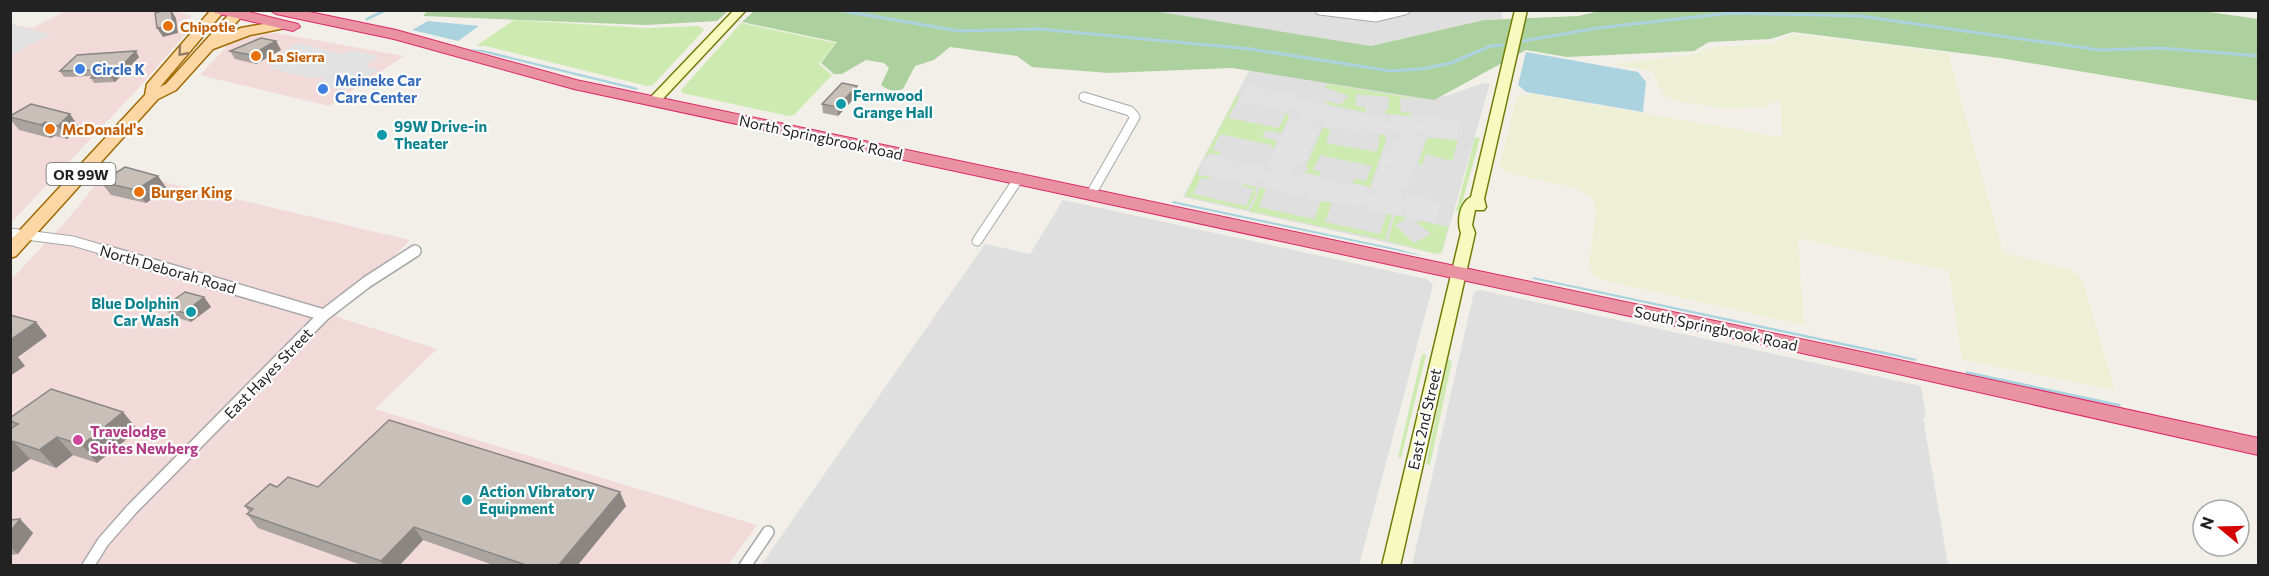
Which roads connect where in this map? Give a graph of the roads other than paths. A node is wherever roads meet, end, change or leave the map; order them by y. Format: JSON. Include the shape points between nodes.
{"nodes":[{"id":1,"x":219,"y":10,"type":"edge"},
{"id":2,"x":741,"y":10,"type":"edge"},
{"id":3,"x":1320,"y":10,"type":"edge"},
{"id":4,"x":1405,"y":10,"type":"edge"},
{"id":5,"x":1521,"y":10,"type":"edge"},
{"id":6,"x":239,"y":12,"type":"edge"},
{"id":7,"x":278,"y":18,"type":"edge"},
{"id":8,"x":206,"y":48,"type":"junction"},
{"id":9,"x":404,"y":48,"type":"junction"},
{"id":10,"x":445,"y":48,"type":"junction"},
{"id":11,"x":469,"y":57,"type":"junction"},
{"id":12,"x":153,"y":96,"type":"junction"},
{"id":13,"x":1084,"y":97,"type":"dead end"},
{"id":14,"x":654,"y":101,"type":"junction"},
{"id":15,"x":1019,"y":178,"type":"junction"},
{"id":16,"x":1091,"y":194,"type":"junction"},
{"id":17,"x":1173,"y":211,"type":"joint"},
{"id":18,"x":18,"y":234,"type":"edge"},
{"id":19,"x":977,"y":240,"type":"dead end"},
{"id":20,"x":415,"y":251,"type":"dead end"},
{"id":21,"x":10,"y":252,"type":"edge"},
{"id":22,"x":1457,"y":272,"type":"junction"},
{"id":23,"x":324,"y":315,"type":"junction"},
{"id":24,"x":2259,"y":447,"type":"edge"},
{"id":25,"x":768,"y":532,"type":"dead end"},
{"id":26,"x":88,"y":566,"type":"edge"},
{"id":27,"x":745,"y":566,"type":"edge"},
{"id":28,"x":1391,"y":566,"type":"edge"}],
"edges":[{"from":1,"to":6,"type":"highway","name":"North Springbrook Road"},
{"from":1,"to":12,"type":"main road","number":"OR 99W","one_way":true,"via":[[152,87]]},
{"from":2,"to":14,"type":"street"},
{"from":3,"to":4,"type":"street","via":[[1376,17]]},
{"from":5,"to":22,"type":"street","name":"East 2nd Street","via":[[1477,199],[1480,205],[1475,227],[1467,233]]},
{"from":6,"to":7,"type":"highway","name":"North Springbrook Road"},
{"from":6,"to":8,"type":"main road","number":"OR 99W"},
{"from":7,"to":8,"type":"main road"},
{"from":7,"to":9,"type":"highway","name":"North Springbrook Road"},
{"from":7,"to":10,"type":"highway","name":"North Springbrook Road"},
{"from":8,"to":12,"type":"main road","number":"OR 99W","via":[[171,87]]},
{"from":9,"to":10,"type":"highway","via":[[409,44]]},
{"from":9,"to":11,"type":"highway","name":"North Springbrook Road"},
{"from":10,"to":11,"type":"highway","name":"North Springbrook Road"},
{"from":11,"to":14,"type":"highway","name":"North Springbrook Road"},
{"from":12,"to":18,"type":"main road","number":"OR 99W"},
{"from":13,"to":16,"type":"street","via":[[1130,111],[1135,117]]},
{"from":14,"to":15,"type":"highway","name":"North Springbrook Road"},
{"from":15,"to":16,"type":"highway","name":"North Springbrook Road"},
{"from":15,"to":19,"type":"street"},
{"from":16,"to":17,"type":"highway","name":"North Springbrook Road"},
{"from":17,"to":22,"type":"highway","name":"South Springbrook Road"},
{"from":18,"to":21,"type":"main road","number":"OR 99W"},
{"from":18,"to":23,"type":"street","name":"North Deborah Road","via":[[73,241]]},
{"from":20,"to":23,"type":"street","name":"East Hayes Street"},
{"from":22,"to":24,"type":"highway","name":"South Springbrook Road"},
{"from":22,"to":28,"type":"street","name":"East 2nd Street"},
{"from":23,"to":26,"type":"street","name":"East Hayes Street","via":[[132,509]]},
{"from":25,"to":27,"type":"street"}]}
